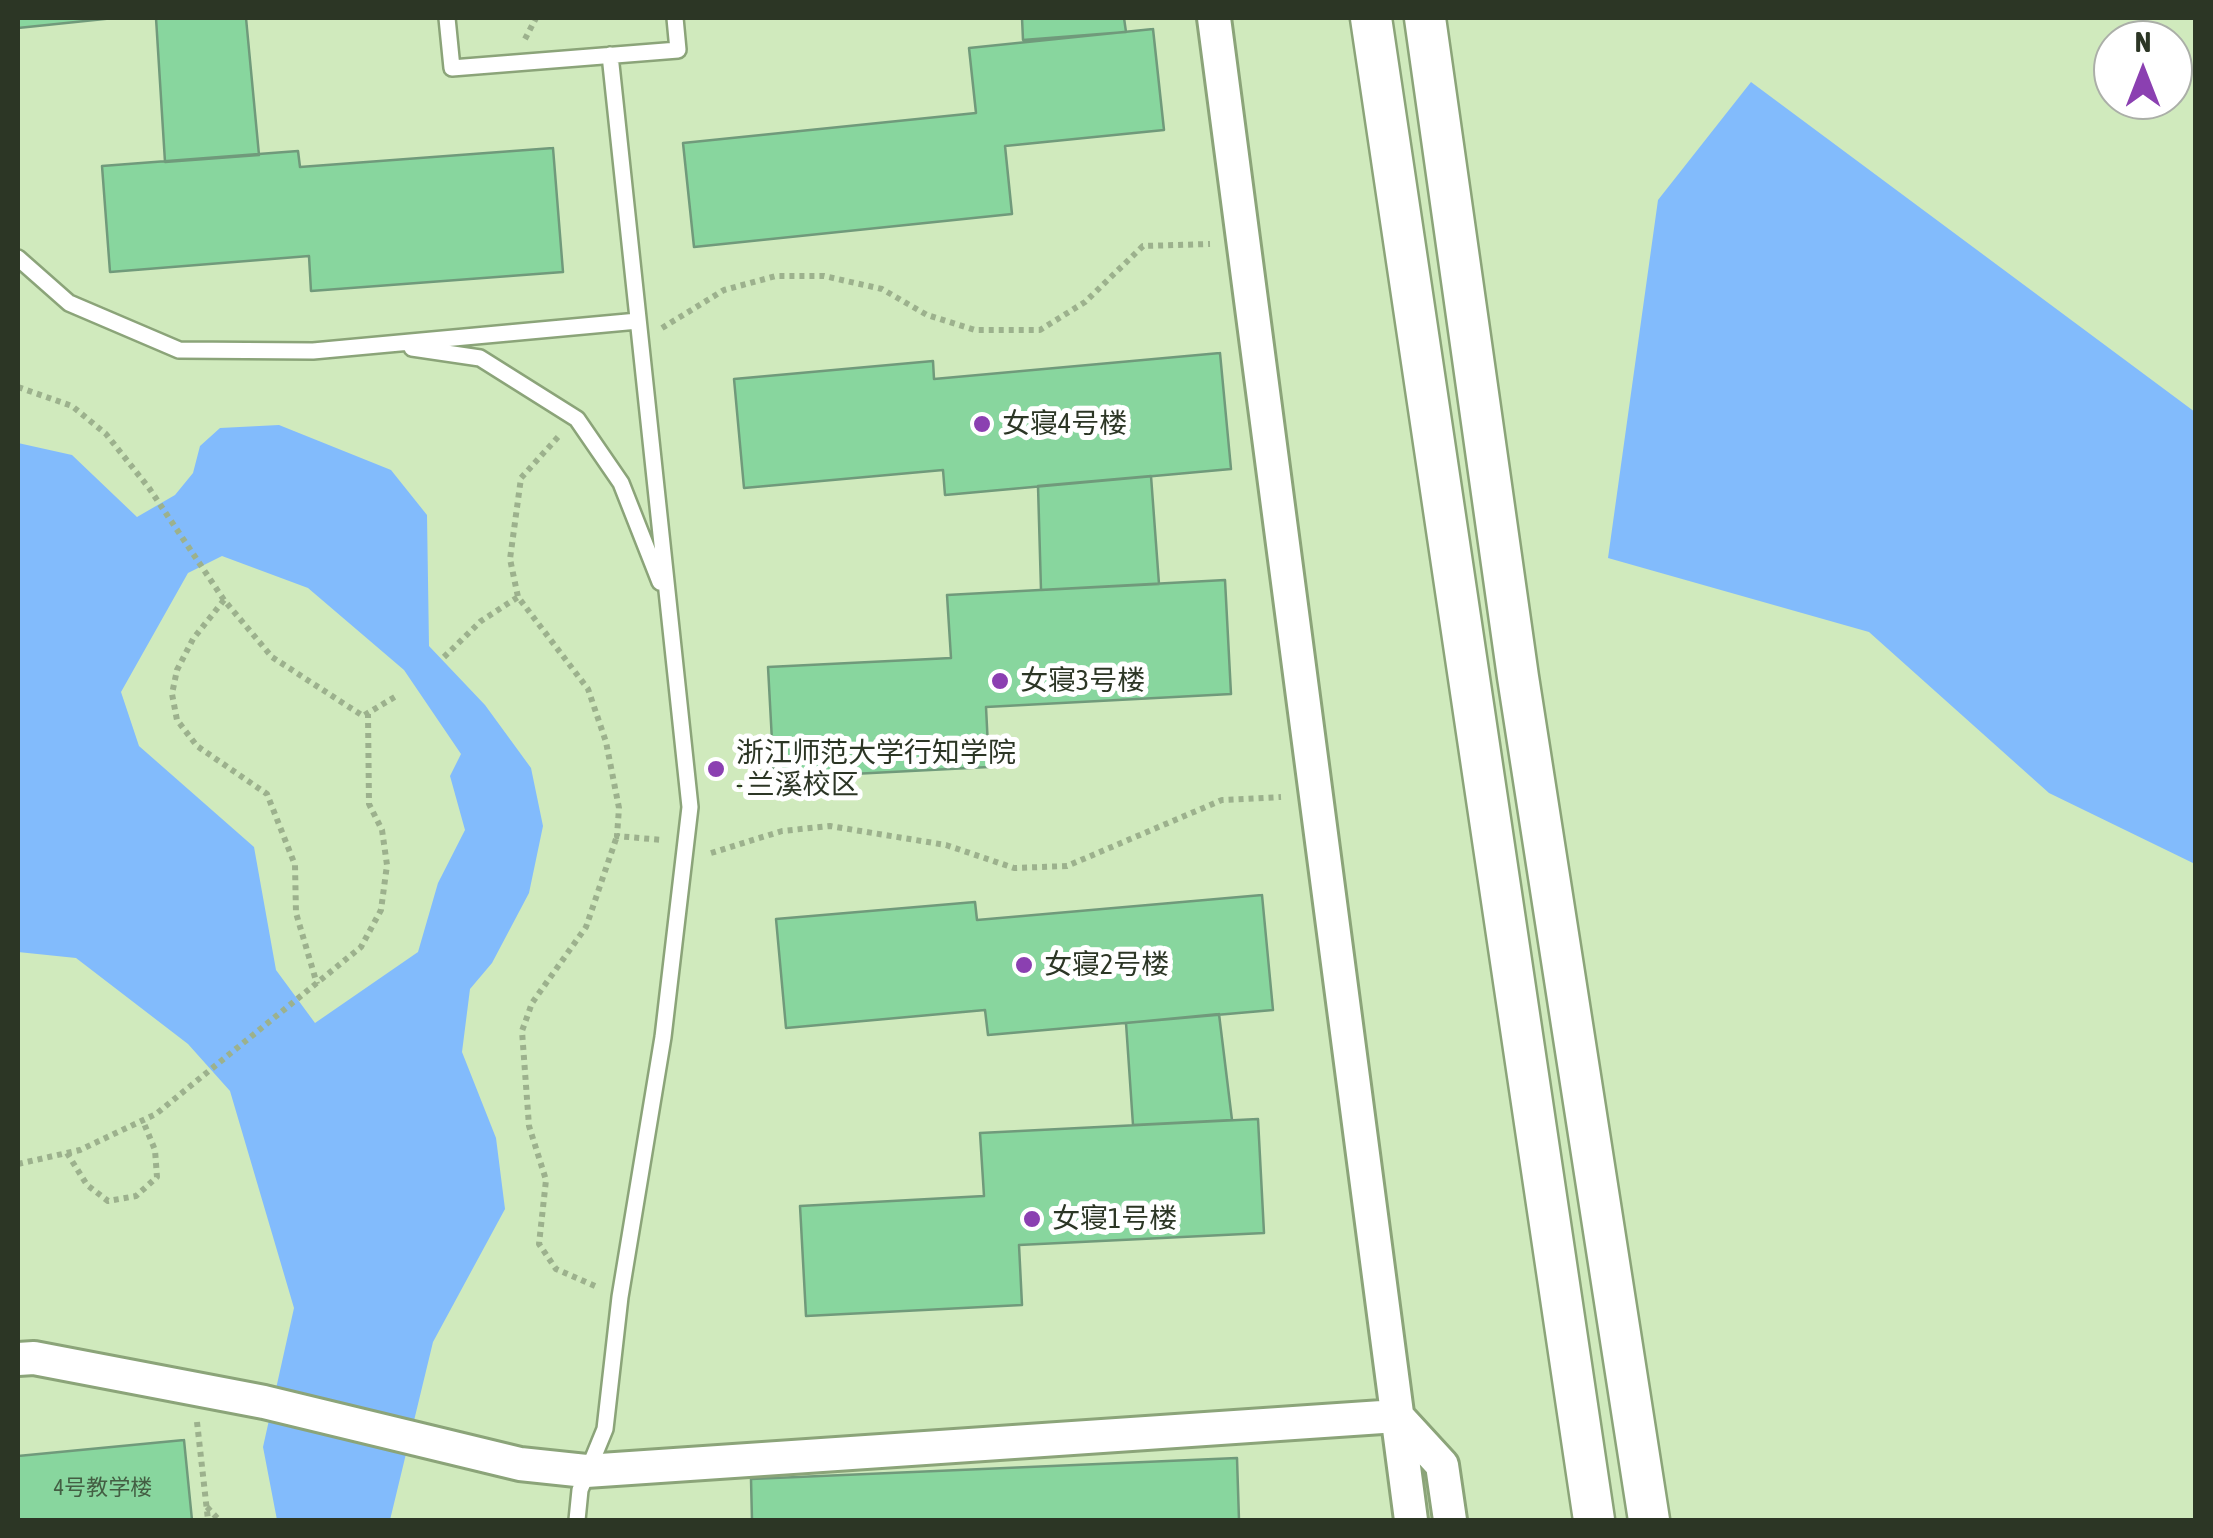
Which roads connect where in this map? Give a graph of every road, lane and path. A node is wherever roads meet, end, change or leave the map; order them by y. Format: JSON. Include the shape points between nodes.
{"nodes":[{"id":1,"x":448,"y":18,"type":"edge"},
{"id":2,"x":675,"y":18,"type":"edge"},
{"id":3,"x":1214,"y":18,"type":"edge"},
{"id":4,"x":1371,"y":18,"type":"edge"},
{"id":5,"x":1425,"y":18,"type":"edge"},
{"id":6,"x":610,"y":55,"type":"junction"},
{"id":7,"x":1244,"y":243,"type":"junction"},
{"id":8,"x":18,"y":258,"type":"edge"},
{"id":9,"x":638,"y":321,"type":"junction"},
{"id":10,"x":639,"y":341,"type":"junction"},
{"id":11,"x":388,"y":344,"type":"junction"},
{"id":12,"x":18,"y":387,"type":"edge"},
{"id":13,"x":577,"y":419,"type":"junction"},
{"id":14,"x":518,"y":596,"type":"junction"},
{"id":15,"x":224,"y":600,"type":"junction"},
{"id":16,"x":667,"y":601,"type":"junction"},
{"id":17,"x":444,"y":657,"type":"dead end"},
{"id":18,"x":398,"y":695,"type":"dead end"},
{"id":19,"x":368,"y":714,"type":"junction"},
{"id":20,"x":1316,"y":796,"type":"junction"},
{"id":21,"x":617,"y":836,"type":"junction"},
{"id":22,"x":686,"y":842,"type":"junction"},
{"id":23,"x":683,"y":866,"type":"junction"},
{"id":24,"x":318,"y":984,"type":"junction"},
{"id":25,"x":143,"y":1120,"type":"junction"},
{"id":26,"x":67,"y":1153,"type":"junction"},
{"id":27,"x":18,"y":1164,"type":"edge"},
{"id":28,"x":620,"y":1297,"type":"junction"},
{"id":29,"x":18,"y":1359,"type":"edge"},
{"id":30,"x":194,"y":1389,"type":"junction"},
{"id":31,"x":1397,"y":1416,"type":"junction"},
{"id":32,"x":586,"y":1472,"type":"junction"},
{"id":33,"x":206,"y":1506,"type":"junction"},
{"id":34,"x":208,"y":1520,"type":"edge"},
{"id":35,"x":219,"y":1520,"type":"edge"},
{"id":36,"x":578,"y":1520,"type":"edge"},
{"id":37,"x":1410,"y":1520,"type":"edge"},
{"id":38,"x":1450,"y":1520,"type":"edge"},
{"id":39,"x":1594,"y":1520,"type":"edge"},
{"id":40,"x":1649,"y":1520,"type":"edge"}],
"edges":[{"from":1,"to":6,"type":"lane","via":[[452,68]]},
{"from":2,"to":6,"type":"lane","via":[[678,50]]},
{"from":3,"to":7,"type":"street"},
{"from":4,"to":39,"type":"street"},
{"from":5,"to":40,"type":"street","via":[[1518,677]]},
{"from":6,"to":9,"type":"lane"},
{"from":7,"to":10,"type":"path","via":[[1143,246],[1085,302],[1040,330],[975,330],[927,315],[882,289],[824,276],[776,276],[724,290]]},
{"from":7,"to":20,"type":"street"},
{"from":8,"to":11,"type":"lane","via":[[69,303],[179,350]]},
{"from":9,"to":10,"type":"lane"},
{"from":9,"to":11,"type":"lane"},
{"from":10,"to":16,"type":"lane"},
{"from":11,"to":13,"type":"lane","via":[[480,358]]},
{"from":12,"to":15,"type":"path","via":[[72,406],[106,434]]},
{"from":13,"to":14,"type":"path","via":[[521,478],[510,559]]},
{"from":13,"to":16,"type":"lane","via":[[621,483]]},
{"from":14,"to":17,"type":"path"},
{"from":14,"to":21,"type":"path","via":[[588,690],[606,742],[619,808]]},
{"from":15,"to":19,"type":"path","via":[[272,657]]},
{"from":15,"to":24,"type":"path","via":[[177,670],[177,720],[197,746],[267,794],[294,865],[296,913]]},
{"from":16,"to":22,"type":"lane","via":[[690,807]]},
{"from":18,"to":19,"type":"path"},
{"from":19,"to":24,"type":"path","via":[[369,804],[382,830],[387,865],[381,910],[360,947]]},
{"from":20,"to":23,"type":"path","via":[[1222,800],[1067,866],[1014,868],[946,845],[830,826],[728,845]]},
{"from":20,"to":31,"type":"street"},
{"from":21,"to":22,"type":"path"},
{"from":21,"to":28,"type":"path","via":[[586,927],[532,1003],[522,1032],[522,1064],[529,1126],[546,1180],[539,1244],[556,1269]]},
{"from":22,"to":23,"type":"lane"},
{"from":23,"to":28,"type":"lane"},
{"from":24,"to":25,"type":"path"},
{"from":25,"to":26,"type":"path"},
{"from":25,"to":26,"type":"path","via":[[156,1176],[136,1196],[108,1201],[87,1185]]},
{"from":26,"to":27,"type":"path"},
{"from":28,"to":32,"type":"lane","via":[[605,1429]]},
{"from":29,"to":30,"type":"street"},
{"from":30,"to":32,"type":"street","via":[[520,1464]]},
{"from":30,"to":33,"type":"path"},
{"from":31,"to":32,"type":"street"},
{"from":31,"to":37,"type":"street"},
{"from":31,"to":38,"type":"street","via":[[1442,1465]]},
{"from":32,"to":36,"type":"lane"},
{"from":33,"to":34,"type":"path"},
{"from":33,"to":35,"type":"path"}]}
